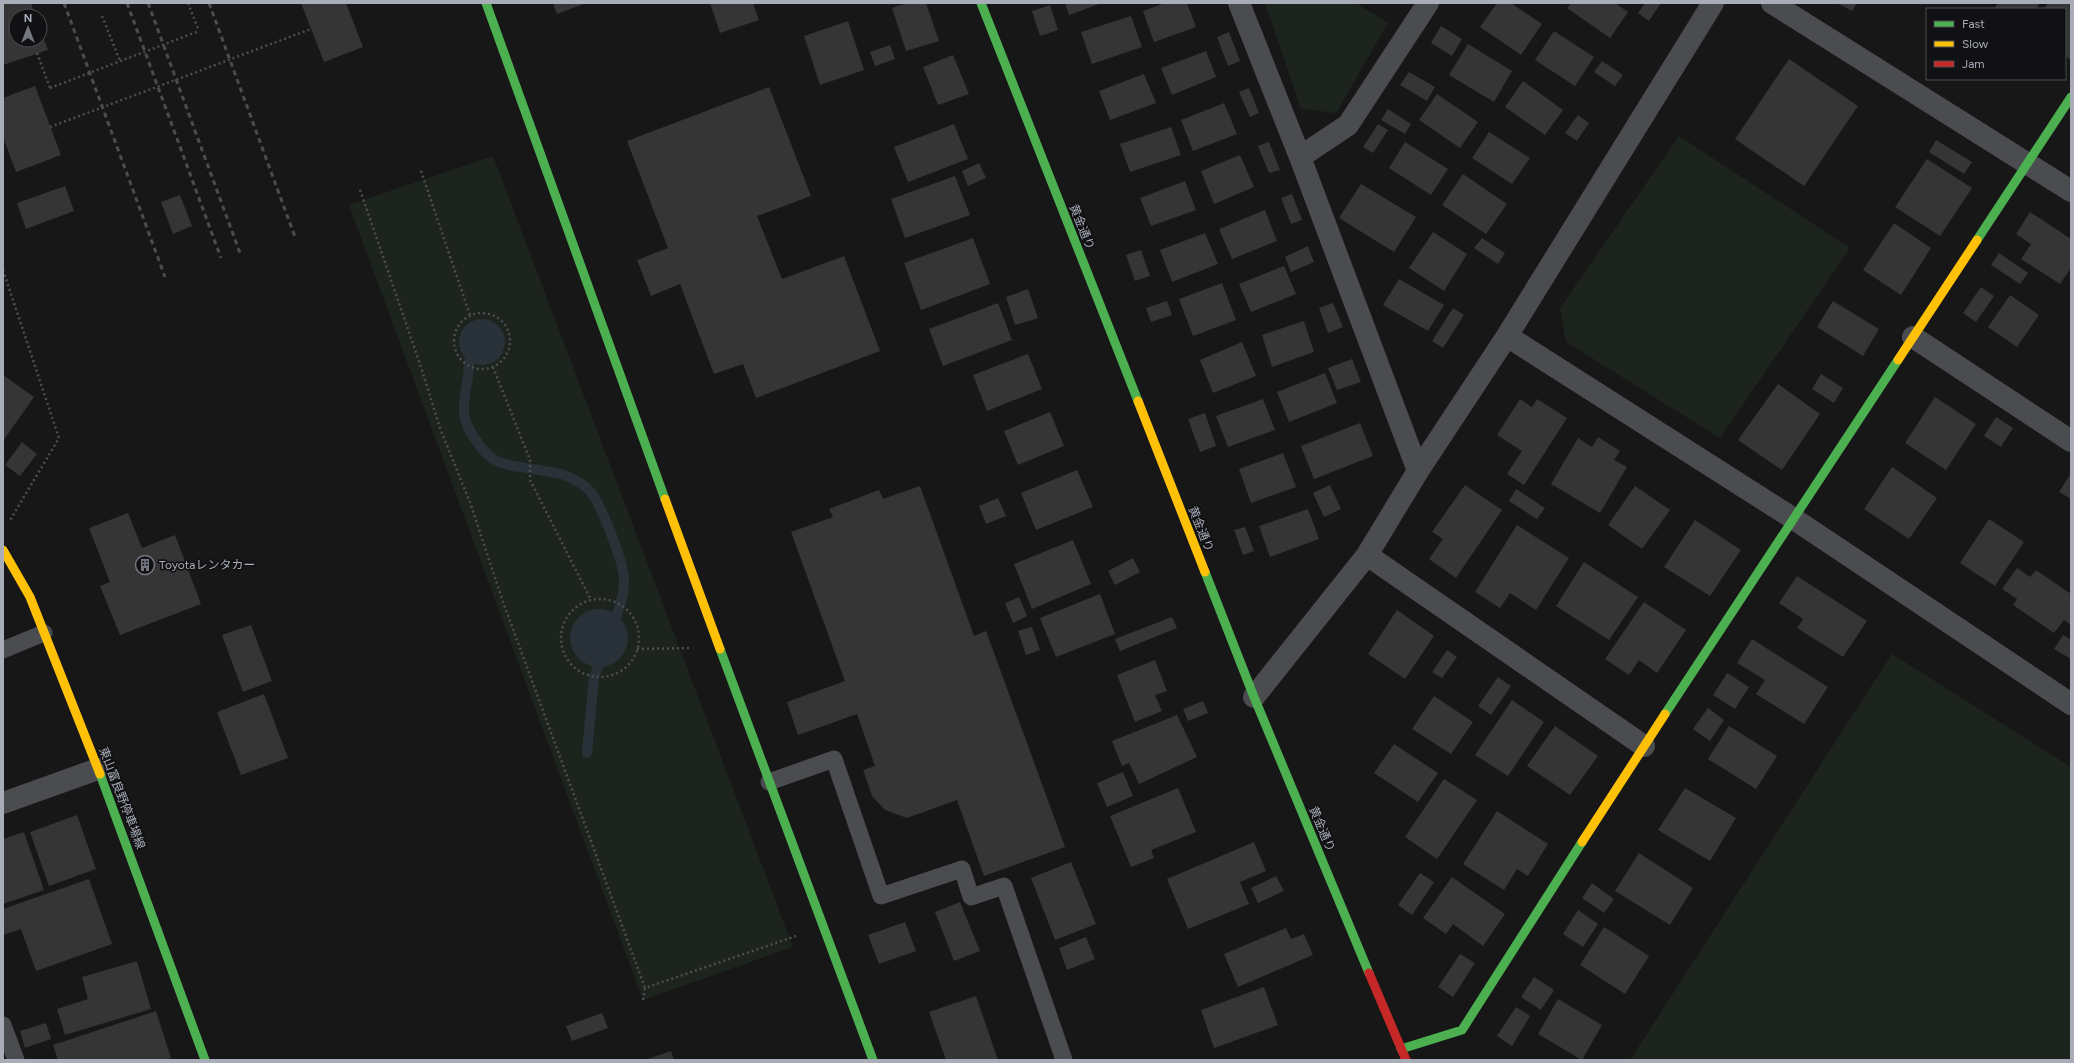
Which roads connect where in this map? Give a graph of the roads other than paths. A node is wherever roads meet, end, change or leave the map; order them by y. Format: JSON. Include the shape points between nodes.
{"nodes":[{"id":1,"x":486,"y":3,"type":"edge"},
{"id":2,"x":981,"y":3,"type":"edge"},
{"id":3,"x":1239,"y":3,"type":"edge"},
{"id":4,"x":1428,"y":3,"type":"edge"},
{"id":5,"x":1713,"y":3,"type":"edge"},
{"id":6,"x":1772,"y":3,"type":"edge"},
{"id":7,"x":2071,"y":97,"type":"edge"},
{"id":8,"x":1300,"y":157,"type":"junction"},
{"id":9,"x":2028,"y":163,"type":"junction"},
{"id":10,"x":2071,"y":191,"type":"edge"},
{"id":11,"x":1507,"y":336,"type":"junction"},
{"id":12,"x":1913,"y":337,"type":"junction"},
{"id":13,"x":2071,"y":441,"type":"edge"},
{"id":14,"x":1418,"y":471,"type":"junction"},
{"id":15,"x":1794,"y":519,"type":"junction"},
{"id":16,"x":3,"y":550,"type":"edge"},
{"id":17,"x":1367,"y":555,"type":"junction"},
{"id":18,"x":44,"y":633,"type":"junction"},
{"id":19,"x":3,"y":650,"type":"edge"},
{"id":20,"x":1254,"y":697,"type":"junction"},
{"id":21,"x":2071,"y":704,"type":"edge"},
{"id":22,"x":1644,"y":746,"type":"junction"},
{"id":23,"x":98,"y":769,"type":"junction"},
{"id":24,"x":769,"y":782,"type":"junction"},
{"id":25,"x":3,"y":803,"type":"edge"},
{"id":26,"x":3,"y":1025,"type":"edge"},
{"id":27,"x":1401,"y":1049,"type":"junction"},
{"id":28,"x":16,"y":1060,"type":"edge"},
{"id":29,"x":205,"y":1060,"type":"edge"},
{"id":30,"x":873,"y":1060,"type":"edge"},
{"id":31,"x":1064,"y":1060,"type":"edge"},
{"id":32,"x":1406,"y":1060,"type":"edge"}],
"edges":[{"from":1,"to":24,"type":"street"},
{"from":2,"to":20,"type":"street","name":"黄金通り"},
{"from":3,"to":8,"type":"street"},
{"from":4,"to":8,"type":"street","via":[[1348,125]]},
{"from":5,"to":11,"type":"street"},
{"from":6,"to":9,"type":"street"},
{"from":7,"to":9,"type":"street"},
{"from":8,"to":14,"type":"street"},
{"from":9,"to":10,"type":"street"},
{"from":9,"to":12,"type":"street"},
{"from":11,"to":14,"type":"street"},
{"from":11,"to":15,"type":"street"},
{"from":12,"to":13,"type":"street"},
{"from":12,"to":15,"type":"street"},
{"from":14,"to":17,"type":"street"},
{"from":15,"to":21,"type":"street"},
{"from":15,"to":22,"type":"street"},
{"from":16,"to":18,"type":"street","name":"東山富良野停車場線","via":[[30,597]]},
{"from":17,"to":20,"type":"street"},
{"from":17,"to":22,"type":"street"},
{"from":18,"to":19,"type":"lane"},
{"from":18,"to":23,"type":"street","name":"東山富良野停車場線"},
{"from":20,"to":27,"type":"street","name":"黄金通り"},
{"from":22,"to":27,"type":"street","via":[[1462,1030]]},
{"from":23,"to":25,"type":"street"},
{"from":23,"to":29,"type":"street","name":"東山富良野停車場線"},
{"from":24,"to":30,"type":"street"},
{"from":24,"to":31,"type":"lane","via":[[834,759],[881,896],[962,868],[971,897],[1004,886]]},
{"from":26,"to":28,"type":"lane"},
{"from":27,"to":32,"type":"street","name":"黄金通り"}]}
